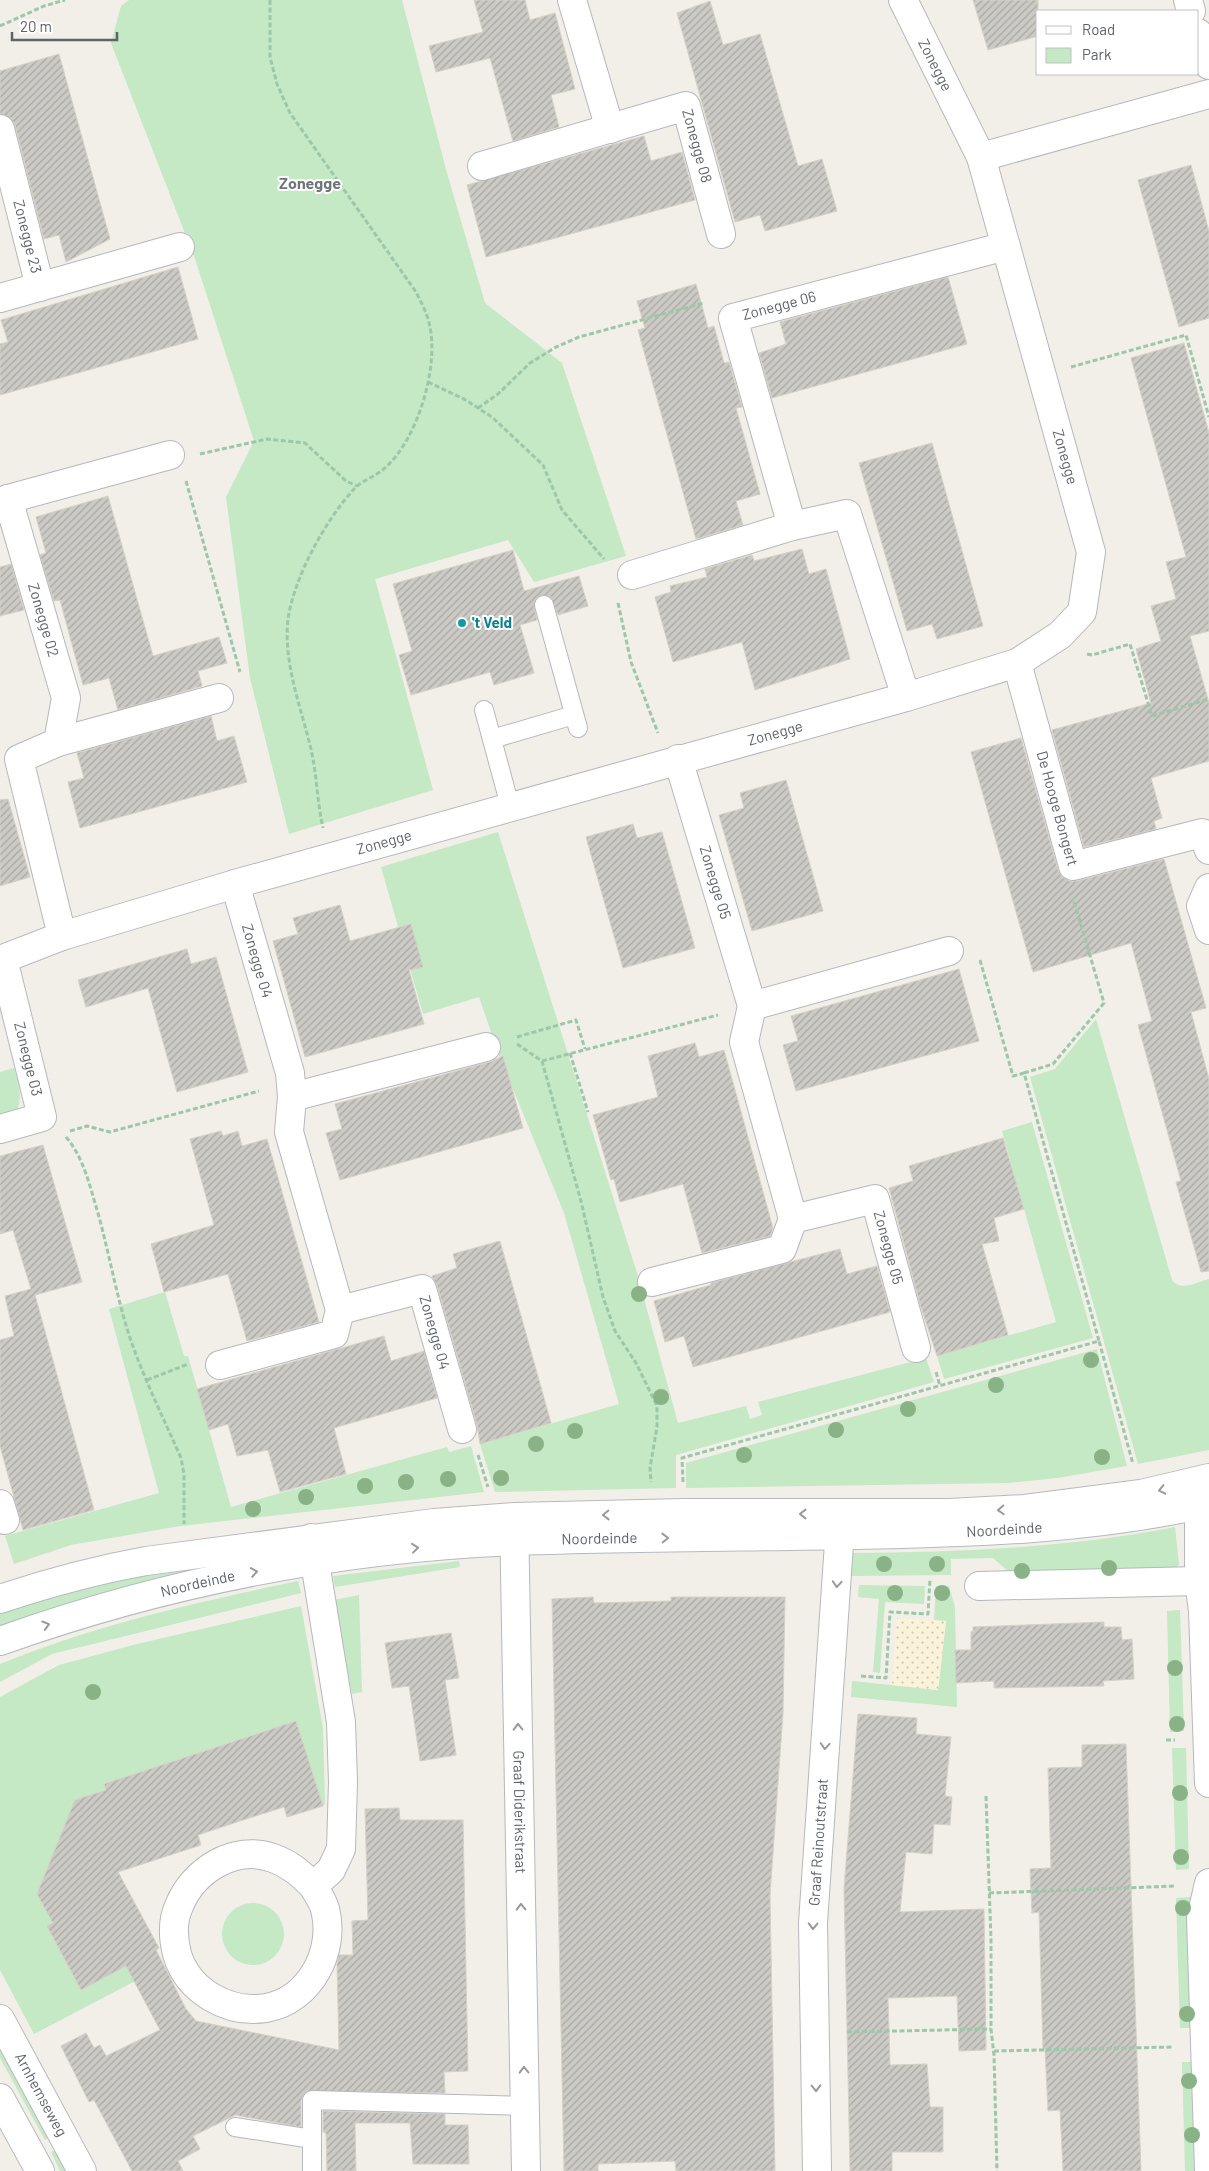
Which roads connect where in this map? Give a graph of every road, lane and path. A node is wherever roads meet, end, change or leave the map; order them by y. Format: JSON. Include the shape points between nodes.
{"nodes":[{"id":1,"x":65,"y":0,"type":"edge"},
{"id":2,"x":270,"y":0,"type":"edge"},
{"id":3,"x":572,"y":0,"type":"edge"},
{"id":4,"x":903,"y":0,"type":"edge"},
{"id":5,"x":0,"y":26,"type":"edge"},
{"id":6,"x":1199,"y":36,"type":"edge"},
{"id":7,"x":1209,"y":65,"type":"edge"},
{"id":8,"x":1209,"y":94,"type":"edge"},
{"id":9,"x":0,"y":129,"type":"edge"},
{"id":10,"x":610,"y":129,"type":"junction"},
{"id":11,"x":981,"y":157,"type":"junction"},
{"id":12,"x":482,"y":166,"type":"dead end"},
{"id":13,"x":721,"y":234,"type":"dead end"},
{"id":14,"x":1006,"y":246,"type":"junction"},
{"id":15,"x":180,"y":247,"type":"dead end"},
{"id":16,"x":40,"y":287,"type":"junction"},
{"id":17,"x":0,"y":298,"type":"edge"},
{"id":18,"x":706,"y":302,"type":"dead end"},
{"id":19,"x":1042,"y":375,"type":"junction"},
{"id":20,"x":428,"y":382,"type":"junction"},
{"id":21,"x":478,"y":408,"type":"junction"},
{"id":22,"x":1209,"y":417,"type":"edge"},
{"id":23,"x":174,"y":456,"type":"junction"},
{"id":24,"x":357,"y":486,"type":"junction"},
{"id":25,"x":4,"y":504,"type":"edge"},
{"id":26,"x":792,"y":526,"type":"junction"},
{"id":27,"x":604,"y":560,"type":"dead end"},
{"id":28,"x":624,"y":585,"type":"joint"},
{"id":29,"x":544,"y":604,"type":"dead end"},
{"id":30,"x":1050,"y":641,"type":"junction"},
{"id":31,"x":1017,"y":663,"type":"junction"},
{"id":32,"x":242,"y":680,"type":"dead end"},
{"id":33,"x":906,"y":697,"type":"junction"},
{"id":34,"x":219,"y":698,"type":"dead end"},
{"id":35,"x":1209,"y":699,"type":"edge"},
{"id":36,"x":484,"y":710,"type":"dead end"},
{"id":37,"x":492,"y":739,"type":"junction"},
{"id":38,"x":58,"y":742,"type":"junction"},
{"id":39,"x":674,"y":760,"type":"junction"},
{"id":40,"x":510,"y":806,"type":"junction"},
{"id":41,"x":1209,"y":850,"type":"edge"},
{"id":42,"x":330,"y":858,"type":"junction"},
{"id":43,"x":1073,"y":866,"type":"junction"},
{"id":44,"x":235,"y":884,"type":"junction"},
{"id":45,"x":1209,"y":888,"type":"edge"},
{"id":46,"x":1209,"y":930,"type":"edge"},
{"id":47,"x":62,"y":936,"type":"junction"},
{"id":48,"x":949,"y":950,"type":"joint"},
{"id":49,"x":1,"y":959,"type":"edge"},
{"id":50,"x":752,"y":1006,"type":"junction"},
{"id":51,"x":486,"y":1047,"type":"dead end"},
{"id":52,"x":586,"y":1049,"type":"junction"},
{"id":53,"x":570,"y":1053,"type":"junction"},
{"id":54,"x":542,"y":1061,"type":"junction"},
{"id":55,"x":1024,"y":1073,"type":"junction"},
{"id":56,"x":292,"y":1090,"type":"junction"},
{"id":57,"x":588,"y":1112,"type":"dead end"},
{"id":58,"x":0,"y":1129,"type":"edge"},
{"id":59,"x":793,"y":1219,"type":"junction"},
{"id":60,"x":652,"y":1282,"type":"dead end"},
{"id":61,"x":340,"y":1310,"type":"junction"},
{"id":62,"x":1099,"y":1341,"type":"junction"},
{"id":63,"x":916,"y":1348,"type":"dead end"},
{"id":64,"x":220,"y":1365,"type":"joint"},
{"id":65,"x":146,"y":1380,"type":"junction"},
{"id":66,"x":462,"y":1429,"type":"joint"},
{"id":67,"x":1203,"y":1492,"type":"edge"},
{"id":68,"x":1142,"y":1494,"type":"junction"},
{"id":69,"x":684,"y":1513,"type":"junction"},
{"id":70,"x":652,"y":1514,"type":"junction"},
{"id":71,"x":841,"y":1525,"type":"junction"},
{"id":72,"x":509,"y":1526,"type":"junction"},
{"id":73,"x":312,"y":1550,"type":"junction"},
{"id":74,"x":185,"y":1554,"type":"junction"},
{"id":75,"x":930,"y":1579,"type":"dead end"},
{"id":76,"x":1199,"y":1580,"type":"junction"},
{"id":77,"x":978,"y":1586,"type":"dead end"},
{"id":78,"x":0,"y":1599,"type":"edge"},
{"id":79,"x":0,"y":1641,"type":"edge"},
{"id":80,"x":830,"y":1675,"type":"junction"},
{"id":81,"x":1209,"y":1783,"type":"edge"},
{"id":82,"x":986,"y":1796,"type":"dead end"},
{"id":83,"x":1209,"y":1884,"type":"edge"},
{"id":84,"x":313,"y":1886,"type":"junction"},
{"id":85,"x":989,"y":1893,"type":"junction"},
{"id":86,"x":0,"y":2020,"type":"edge"},
{"id":87,"x":991,"y":2029,"type":"junction"},
{"id":88,"x":815,"y":2034,"type":"junction"},
{"id":89,"x":1205,"y":2046,"type":"junction"},
{"id":90,"x":994,"y":2051,"type":"junction"},
{"id":91,"x":0,"y":2098,"type":"edge"},
{"id":92,"x":525,"y":2106,"type":"junction"},
{"id":93,"x":235,"y":2127,"type":"dead end"},
{"id":94,"x":312,"y":2139,"type":"junction"},
{"id":95,"x":1209,"y":2168,"type":"edge"},
{"id":96,"x":40,"y":2171,"type":"edge"},
{"id":97,"x":82,"y":2171,"type":"edge"},
{"id":98,"x":312,"y":2171,"type":"edge"},
{"id":99,"x":526,"y":2171,"type":"edge"},
{"id":100,"x":817,"y":2171,"type":"edge"},
{"id":101,"x":997,"y":2171,"type":"edge"}],
"edges":[{"from":1,"to":5,"type":"path"},
{"from":2,"to":20,"type":"path","via":[[270,58],[277,84],[290,113],[416,292],[429,323],[432,345]]},
{"from":3,"to":10,"type":"street"},
{"from":4,"to":11,"type":"street","name":"Zonegge"},
{"from":6,"to":7,"type":"street"},
{"from":8,"to":11,"type":"street"},
{"from":9,"to":16,"type":"street","name":"Zonegge 23"},
{"from":10,"to":12,"type":"street","name":"Zonegge 08"},
{"from":10,"to":13,"type":"street","name":"Zonegge 08","via":[[686,106]]},
{"from":11,"to":14,"type":"street","name":"Zonegge"},
{"from":14,"to":19,"type":"street","name":"Zonegge"},
{"from":14,"to":26,"type":"street","name":"Zonegge 06","via":[[733,318]]},
{"from":15,"to":16,"type":"street","name":"Zonegge 23"},
{"from":16,"to":17,"type":"street","name":"Zonegge 23"},
{"from":18,"to":21,"type":"path","via":[[579,337],[556,347],[530,363],[498,394]]},
{"from":19,"to":22,"type":"path","via":[[1186,334]]},
{"from":19,"to":30,"type":"street","name":"Zonegge","via":[[1091,552],[1082,612],[1060,636]]},
{"from":20,"to":21,"type":"path"},
{"from":20,"to":24,"type":"path","via":[[418,415],[399,453],[386,468]]},
{"from":21,"to":27,"type":"path","via":[[543,465],[562,510]]},
{"from":23,"to":24,"type":"path","via":[[188,457],[267,439],[305,443],[346,481]]},
{"from":23,"to":25,"type":"street","name":"Zonegge 02"},
{"from":23,"to":32,"type":"path"},
{"from":24,"to":42,"type":"path","via":[[342,502],[310,558],[288,618],[292,672],[311,751]]},
{"from":25,"to":38,"type":"street","name":"Zonegge 02","via":[[66,698]]},
{"from":26,"to":28,"type":"street"},
{"from":26,"to":33,"type":"street","via":[[847,514]]},
{"from":28,"to":39,"type":"path","via":[[631,662],[644,701]]},
{"from":29,"to":37,"type":"lane","via":[[576,721]]},
{"from":30,"to":31,"type":"street","name":"Zonegge"},
{"from":30,"to":35,"type":"path","via":[[1092,655],[1130,644],[1152,716]]},
{"from":31,"to":33,"type":"street","name":"Zonegge"},
{"from":31,"to":43,"type":"street","name":"De Hooge Bongert"},
{"from":33,"to":39,"type":"street","name":"Zonegge"},
{"from":34,"to":38,"type":"street"},
{"from":36,"to":37,"type":"lane"},
{"from":37,"to":40,"type":"lane"},
{"from":38,"to":47,"type":"street","via":[[19,759]]},
{"from":39,"to":40,"type":"street","name":"Zonegge"},
{"from":39,"to":50,"type":"street","name":"Zonegge 05"},
{"from":40,"to":42,"type":"street","name":"Zonegge"},
{"from":41,"to":43,"type":"street","name":"De Hooge Bongert","via":[[1202,833]]},
{"from":42,"to":44,"type":"street","name":"Zonegge"},
{"from":43,"to":55,"type":"path","via":[[1070,888],[1104,1002],[1053,1064]]},
{"from":44,"to":47,"type":"street","name":"Zonegge"},
{"from":44,"to":56,"type":"street","name":"Zonegge 04"},
{"from":45,"to":46,"type":"street","via":[[1201,906]]},
{"from":47,"to":49,"type":"street","name":"Zonegge"},
{"from":48,"to":50,"type":"street"},
{"from":48,"to":55,"type":"path","via":[[955,953],[977,948],[1013,1076]]},
{"from":49,"to":58,"type":"street","name":"Zonegge 03","via":[[42,1117]]},
{"from":50,"to":52,"type":"path"},
{"from":50,"to":59,"type":"street","name":"Zonegge 05","via":[[744,1042]]},
{"from":51,"to":56,"type":"street"},
{"from":52,"to":53,"type":"path"},
{"from":52,"to":54,"type":"path","via":[[576,1020],[510,1039]]},
{"from":53,"to":54,"type":"path"},
{"from":53,"to":57,"type":"path"},
{"from":54,"to":70,"type":"path","via":[[581,1201],[603,1297],[615,1331],[636,1363],[657,1406],[650,1468]]},
{"from":55,"to":62,"type":"path"},
{"from":56,"to":61,"type":"street","name":"Zonegge 04","via":[[289,1132]]},
{"from":56,"to":65,"type":"path","via":[[110,1132],[86,1126],[63,1133],[76,1149],[86,1171],[107,1243],[115,1286]]},
{"from":59,"to":60,"type":"street","via":[[782,1249]]},
{"from":59,"to":63,"type":"street","name":"Zonegge 05","via":[[875,1200]]},
{"from":61,"to":64,"type":"street","via":[[334,1334]]},
{"from":61,"to":66,"type":"street","name":"Zonegge 04","via":[[422,1290]]},
{"from":62,"to":68,"type":"path"},
{"from":62,"to":69,"type":"path","via":[[682,1458]]},
{"from":64,"to":65,"type":"path","via":[[190,1364]]},
{"from":65,"to":74,"type":"path","via":[[181,1458]]},
{"from":66,"to":72,"type":"path","via":[[475,1445]]},
{"from":67,"to":68,"type":"street","name":"Noordeinde","one_way":true},
{"from":67,"to":71,"type":"street","name":"Noordeinde","via":[[1112,1520],[1043,1528],[976,1533]]},
{"from":67,"to":76,"type":"street"},
{"from":68,"to":71,"type":"street","name":"Noordeinde","one_way":true,"via":[[1026,1509],[948,1513]]},
{"from":69,"to":70,"type":"street","name":"Noordeinde"},
{"from":71,"to":69,"type":"street","name":"Noordeinde","one_way":true},
{"from":70,"to":72,"type":"street","name":"Noordeinde","one_way":true},
{"from":72,"to":71,"type":"street","name":"Noordeinde","one_way":true},
{"from":71,"to":80,"type":"street","name":"Graaf Reinoutstraat","one_way":true},
{"from":72,"to":73,"type":"street","name":"Noordeinde","via":[[416,1548]]},
{"from":92,"to":72,"type":"street","name":"Graaf Diderikstraat","one_way":true},
{"from":73,"to":74,"type":"street","name":"Noordeinde"},
{"from":79,"to":73,"type":"street","name":"Noordeinde","one_way":true,"via":[[39,1627]]},
{"from":73,"to":84,"type":"street","via":[[340,1722],[343,1782],[341,1849],[331,1870]]},
{"from":74,"to":78,"type":"street","name":"Noordeinde","via":[[110,1567]]},
{"from":75,"to":80,"type":"path","via":[[928,1614],[890,1612],[886,1678]]},
{"from":76,"to":77,"type":"street"},
{"from":76,"to":81,"type":"street"},
{"from":80,"to":88,"type":"street","name":"Graaf Reinoutstraat","one_way":true,"via":[[813,1923]]},
{"from":82,"to":85,"type":"path"},
{"from":83,"to":85,"type":"path"},
{"from":83,"to":89,"type":"street","via":[[1201,1918]]},
{"from":84,"to":84,"type":"street","via":[[325,1908],[328,1934],[323,1959],[310,1982],[291,1998],[266,2008],[241,2008],[216,2001],[195,1986],[180,1964],[174,1940],[175,1915],[184,1892],[200,1873],[222,1860],[247,1855],[272,1857],[295,1868]]},
{"from":85,"to":87,"type":"path"},
{"from":86,"to":97,"type":"street","name":"Arnhemseweg"},
{"from":87,"to":88,"type":"path"},
{"from":87,"to":90,"type":"path"},
{"from":88,"to":100,"type":"street","name":"Graaf Reinoutstraat","one_way":true},
{"from":89,"to":90,"type":"path"},
{"from":89,"to":95,"type":"street"},
{"from":90,"to":101,"type":"path"},
{"from":91,"to":96,"type":"street"},
{"from":92,"to":94,"type":"lane","via":[[312,2100]]},
{"from":92,"to":99,"type":"street","name":"Graaf Diderikstraat"},
{"from":93,"to":94,"type":"lane"},
{"from":94,"to":98,"type":"lane"}]}
